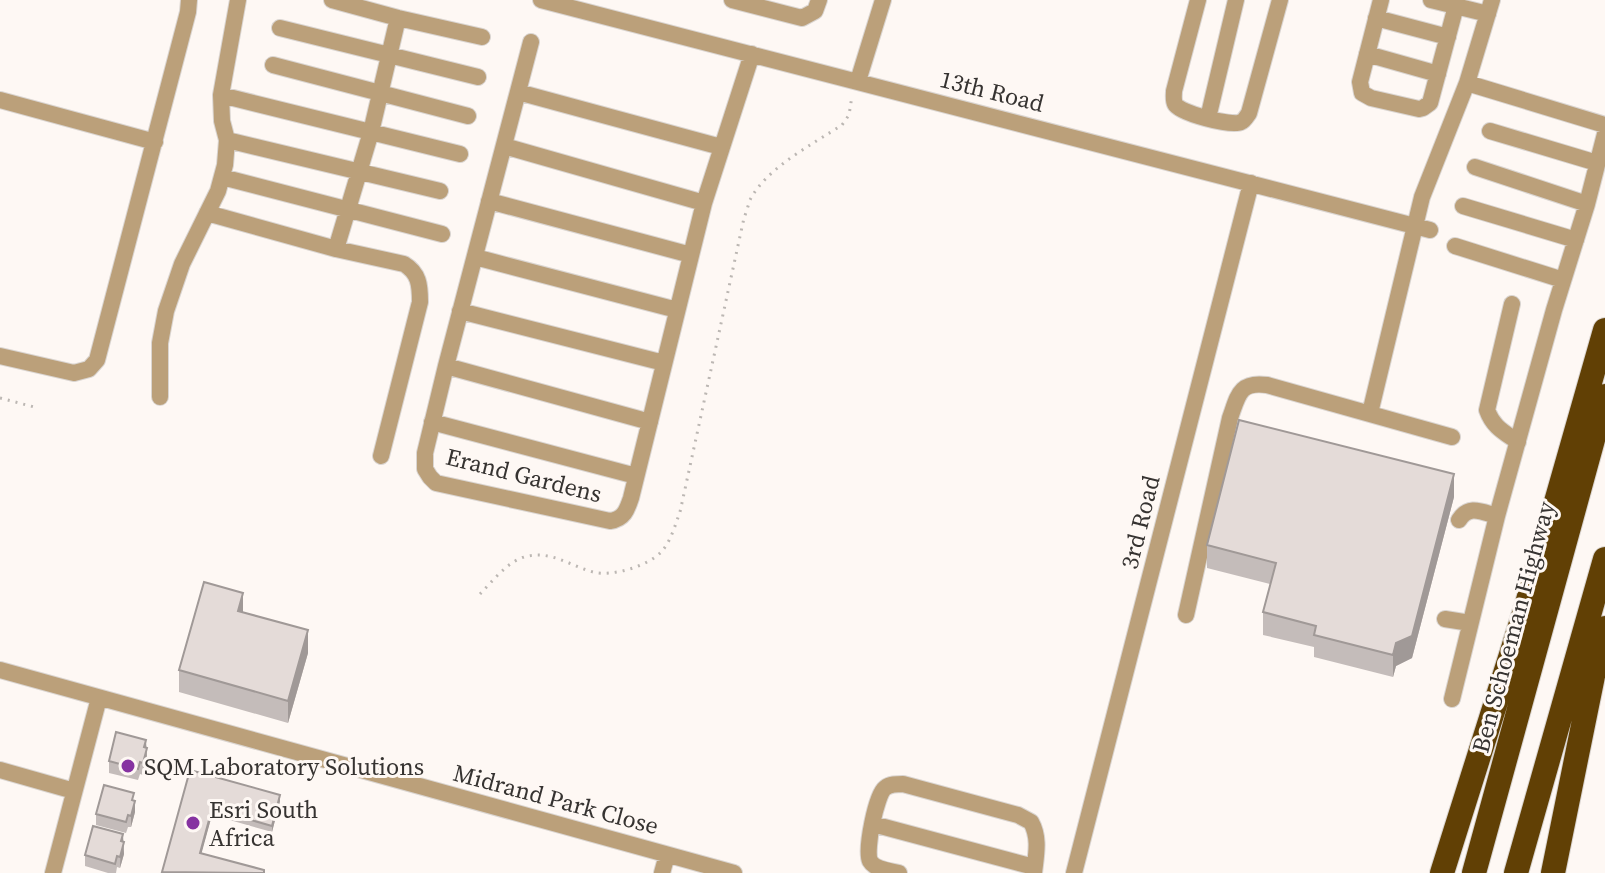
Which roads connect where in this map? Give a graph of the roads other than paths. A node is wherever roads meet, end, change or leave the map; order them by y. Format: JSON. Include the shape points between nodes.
{"nodes":[{"id":1,"x":189,"y":0,"type":"edge"},
{"id":2,"x":238,"y":0,"type":"edge"},
{"id":3,"x":332,"y":0,"type":"edge"},
{"id":4,"x":541,"y":0,"type":"edge"},
{"id":5,"x":732,"y":0,"type":"edge"},
{"id":6,"x":819,"y":0,"type":"edge"},
{"id":7,"x":883,"y":0,"type":"edge"},
{"id":8,"x":1198,"y":0,"type":"edge"},
{"id":9,"x":1236,"y":0,"type":"edge"},
{"id":10,"x":1280,"y":0,"type":"edge"},
{"id":11,"x":1381,"y":0,"type":"edge"},
{"id":12,"x":1431,"y":0,"type":"edge"},
{"id":13,"x":1456,"y":6,"type":"junction"},
{"id":14,"x":1490,"y":7,"type":"edge"},
{"id":15,"x":398,"y":18,"type":"junction"},
{"id":16,"x":1376,"y":18,"type":"junction"},
{"id":17,"x":280,"y":28,"type":"dead end"},
{"id":18,"x":482,"y":37,"type":"dead end"},
{"id":19,"x":1448,"y":37,"type":"junction"},
{"id":20,"x":531,"y":42,"type":"dead end"},
{"id":21,"x":752,"y":54,"type":"junction"},
{"id":22,"x":1367,"y":54,"type":"junction"},
{"id":23,"x":389,"y":56,"type":"junction"},
{"id":24,"x":273,"y":65,"type":"dead end"},
{"id":25,"x":1438,"y":74,"type":"junction"},
{"id":26,"x":478,"y":77,"type":"dead end"},
{"id":27,"x":855,"y":80,"type":"junction"},
{"id":28,"x":1467,"y":83,"type":"junction"},
{"id":29,"x":518,"y":92,"type":"junction"},
{"id":30,"x":380,"y":94,"type":"junction"},
{"id":31,"x":221,"y":95,"type":"junction"},
{"id":32,"x":0,"y":100,"type":"edge"},
{"id":33,"x":468,"y":116,"type":"dead end"},
{"id":34,"x":1208,"y":118,"type":"junction"},
{"id":35,"x":1605,"y":125,"type":"edge"},
{"id":36,"x":1490,"y":131,"type":"dead end"},
{"id":37,"x":371,"y":132,"type":"junction"},
{"id":38,"x":1605,"y":134,"type":"edge"},
{"id":39,"x":227,"y":140,"type":"junction"},
{"id":40,"x":155,"y":142,"type":"junction"},
{"id":41,"x":504,"y":146,"type":"junction"},
{"id":42,"x":721,"y":147,"type":"junction"},
{"id":43,"x":460,"y":154,"type":"dead end"},
{"id":44,"x":1597,"y":163,"type":"junction"},
{"id":45,"x":1475,"y":167,"type":"dead end"},
{"id":46,"x":359,"y":171,"type":"junction"},
{"id":47,"x":222,"y":177,"type":"junction"},
{"id":48,"x":1251,"y":183,"type":"junction"},
{"id":49,"x":440,"y":191,"type":"dead end"},
{"id":50,"x":489,"y":201,"type":"junction"},
{"id":51,"x":704,"y":203,"type":"junction"},
{"id":52,"x":1587,"y":204,"type":"junction"},
{"id":53,"x":1463,"y":206,"type":"dead end"},
{"id":54,"x":348,"y":209,"type":"junction"},
{"id":55,"x":207,"y":213,"type":"junction"},
{"id":56,"x":1422,"y":228,"type":"junction"},
{"id":57,"x":442,"y":234,"type":"dead end"},
{"id":58,"x":1576,"y":240,"type":"junction"},
{"id":59,"x":1455,"y":246,"type":"dead end"},
{"id":60,"x":336,"y":249,"type":"junction"},
{"id":61,"x":691,"y":255,"type":"junction"},
{"id":62,"x":475,"y":257,"type":"junction"},
{"id":63,"x":1563,"y":280,"type":"junction"},
{"id":64,"x":1512,"y":304,"type":"dead end"},
{"id":65,"x":677,"y":310,"type":"junction"},
{"id":66,"x":460,"y":311,"type":"junction"},
{"id":67,"x":1605,"y":330,"type":"edge"},
{"id":68,"x":0,"y":356,"type":"edge"},
{"id":69,"x":664,"y":363,"type":"junction"},
{"id":70,"x":446,"y":366,"type":"junction"},
{"id":71,"x":1605,"y":396,"type":"edge"},
{"id":72,"x":160,"y":397,"type":"dead end"},
{"id":73,"x":1370,"y":413,"type":"junction"},
{"id":74,"x":432,"y":422,"type":"junction"},
{"id":75,"x":650,"y":422,"type":"junction"},
{"id":76,"x":1452,"y":437,"type":"dead end"},
{"id":77,"x":1518,"y":442,"type":"junction"},
{"id":78,"x":381,"y":456,"type":"dead end"},
{"id":79,"x":636,"y":476,"type":"junction"},
{"id":80,"x":1497,"y":516,"type":"junction"},
{"id":81,"x":1459,"y":520,"type":"dead end"},
{"id":82,"x":1605,"y":559,"type":"edge"},
{"id":83,"x":1186,"y":615,"type":"dead end"},
{"id":84,"x":1445,"y":619,"type":"dead end"},
{"id":85,"x":1470,"y":623,"type":"junction"},
{"id":86,"x":1605,"y":628,"type":"edge"},
{"id":87,"x":0,"y":670,"type":"edge"},
{"id":88,"x":99,"y":698,"type":"junction"},
{"id":89,"x":1452,"y":699,"type":"dead end"},
{"id":90,"x":0,"y":770,"type":"edge"},
{"id":91,"x":74,"y":791,"type":"junction"},
{"id":92,"x":873,"y":824,"type":"junction"},
{"id":93,"x":667,"y":855,"type":"junction"},
{"id":94,"x":1034,"y":870,"type":"edge"},
{"id":95,"x":53,"y":873,"type":"edge"},
{"id":96,"x":662,"y":873,"type":"edge"},
{"id":97,"x":734,"y":873,"type":"edge"},
{"id":98,"x":899,"y":873,"type":"edge"},
{"id":99,"x":1074,"y":873,"type":"edge"},
{"id":100,"x":1442,"y":873,"type":"edge"},
{"id":101,"x":1474,"y":873,"type":"edge"},
{"id":102,"x":1516,"y":873,"type":"edge"},
{"id":103,"x":1553,"y":873,"type":"edge"}],
"edges":[{"from":1,"to":40,"type":"street"},
{"from":2,"to":31,"type":"street"},
{"from":3,"to":15,"type":"street"},
{"from":4,"to":21,"type":"street","name":"13th Road"},
{"from":5,"to":6,"type":"street","via":[[802,18],[815,11]]},
{"from":7,"to":27,"type":"street"},
{"from":8,"to":34,"type":"street","via":[[1174,99],[1178,108]]},
{"from":9,"to":34,"type":"street"},
{"from":10,"to":34,"type":"street","via":[[1249,113],[1235,124]]},
{"from":11,"to":16,"type":"street"},
{"from":12,"to":13,"type":"street"},
{"from":13,"to":14,"type":"street"},
{"from":13,"to":19,"type":"street"},
{"from":14,"to":28,"type":"street"},
{"from":15,"to":18,"type":"street"},
{"from":15,"to":23,"type":"street"},
{"from":16,"to":19,"type":"street"},
{"from":16,"to":22,"type":"street"},
{"from":17,"to":23,"type":"street"},
{"from":19,"to":25,"type":"street"},
{"from":20,"to":29,"type":"street","name":"Erand Gardens"},
{"from":21,"to":27,"type":"street","name":"13th Road"},
{"from":21,"to":42,"type":"street","name":"Erand Gardens"},
{"from":22,"to":25,"type":"street"},
{"from":22,"to":25,"type":"street","via":[[1360,88],[1371,98],[1423,108],[1430,103]]},
{"from":23,"to":26,"type":"street"},
{"from":23,"to":30,"type":"street"},
{"from":24,"to":30,"type":"street"},
{"from":27,"to":48,"type":"street","name":"13th Road"},
{"from":28,"to":35,"type":"street"},
{"from":28,"to":56,"type":"street","via":[[1429,175]]},
{"from":29,"to":41,"type":"street","name":"Erand Gardens"},
{"from":29,"to":42,"type":"street"},
{"from":30,"to":33,"type":"street"},
{"from":30,"to":37,"type":"street"},
{"from":31,"to":37,"type":"street"},
{"from":31,"to":39,"type":"street"},
{"from":32,"to":40,"type":"street"},
{"from":36,"to":44,"type":"street"},
{"from":37,"to":43,"type":"street"},
{"from":37,"to":46,"type":"street"},
{"from":38,"to":44,"type":"street"},
{"from":39,"to":46,"type":"street"},
{"from":39,"to":47,"type":"street"},
{"from":40,"to":68,"type":"street","via":[[93,365],[74,373]]},
{"from":41,"to":50,"type":"street","name":"Erand Gardens"},
{"from":41,"to":51,"type":"street"},
{"from":42,"to":51,"type":"street","name":"Erand Gardens"},
{"from":44,"to":52,"type":"street"},
{"from":45,"to":52,"type":"street"},
{"from":46,"to":49,"type":"street"},
{"from":46,"to":54,"type":"street"},
{"from":47,"to":54,"type":"street"},
{"from":47,"to":55,"type":"street"},
{"from":48,"to":56,"type":"street","name":"13th Road"},
{"from":48,"to":99,"type":"street","name":"3rd Road"},
{"from":50,"to":61,"type":"street"},
{"from":50,"to":62,"type":"street","name":"Erand Gardens"},
{"from":51,"to":61,"type":"street","name":"Erand Gardens"},
{"from":52,"to":58,"type":"street"},
{"from":53,"to":58,"type":"street"},
{"from":54,"to":57,"type":"street"},
{"from":54,"to":60,"type":"street"},
{"from":55,"to":60,"type":"street"},
{"from":55,"to":72,"type":"street","via":[[166,311]]},
{"from":56,"to":73,"type":"street"},
{"from":58,"to":63,"type":"street"},
{"from":59,"to":63,"type":"street"},
{"from":60,"to":78,"type":"street","via":[[404,264],[418,277],[420,302]]},
{"from":61,"to":65,"type":"street","name":"Erand Gardens"},
{"from":62,"to":65,"type":"street"},
{"from":62,"to":66,"type":"street","name":"Erand Gardens"},
{"from":63,"to":77,"type":"street"},
{"from":64,"to":77,"type":"street","via":[[1487,410],[1495,427]]},
{"from":65,"to":69,"type":"street","name":"Erand Gardens"},
{"from":66,"to":69,"type":"street"},
{"from":66,"to":70,"type":"street","name":"Erand Gardens"},
{"from":67,"to":100,"type":"highway"},
{"from":69,"to":75,"type":"street","name":"Erand Gardens"},
{"from":70,"to":74,"type":"street","name":"Erand Gardens"},
{"from":70,"to":75,"type":"street"},
{"from":71,"to":101,"type":"highway","name":"Ben Schoeman Highway"},
{"from":73,"to":76,"type":"street"},
{"from":73,"to":83,"type":"street","via":[[1267,385],[1250,384],[1240,392]]},
{"from":74,"to":79,"type":"street"},
{"from":74,"to":79,"type":"street","name":"Erand Gardens","via":[[424,462],[436,483],[610,521],[623,516]]},
{"from":75,"to":79,"type":"street","name":"Erand Gardens"},
{"from":77,"to":80,"type":"street"},
{"from":80,"to":81,"type":"street","via":[[1468,510]]},
{"from":80,"to":85,"type":"street"},
{"from":82,"to":102,"type":"highway"},
{"from":84,"to":85,"type":"street"},
{"from":85,"to":89,"type":"street"},
{"from":86,"to":103,"type":"highway"},
{"from":87,"to":88,"type":"street","name":"Midrand Park Close"},
{"from":88,"to":91,"type":"street"},
{"from":88,"to":93,"type":"street","name":"Midrand Park Close"},
{"from":90,"to":91,"type":"street"},
{"from":91,"to":95,"type":"street"},
{"from":92,"to":94,"type":"street"},
{"from":92,"to":94,"type":"street","via":[[884,788],[917,786],[1031,822],[1037,834]]},
{"from":92,"to":98,"type":"street","via":[[870,861]]},
{"from":93,"to":96,"type":"street"},
{"from":93,"to":97,"type":"street","name":"Midrand Park Close"}]}
